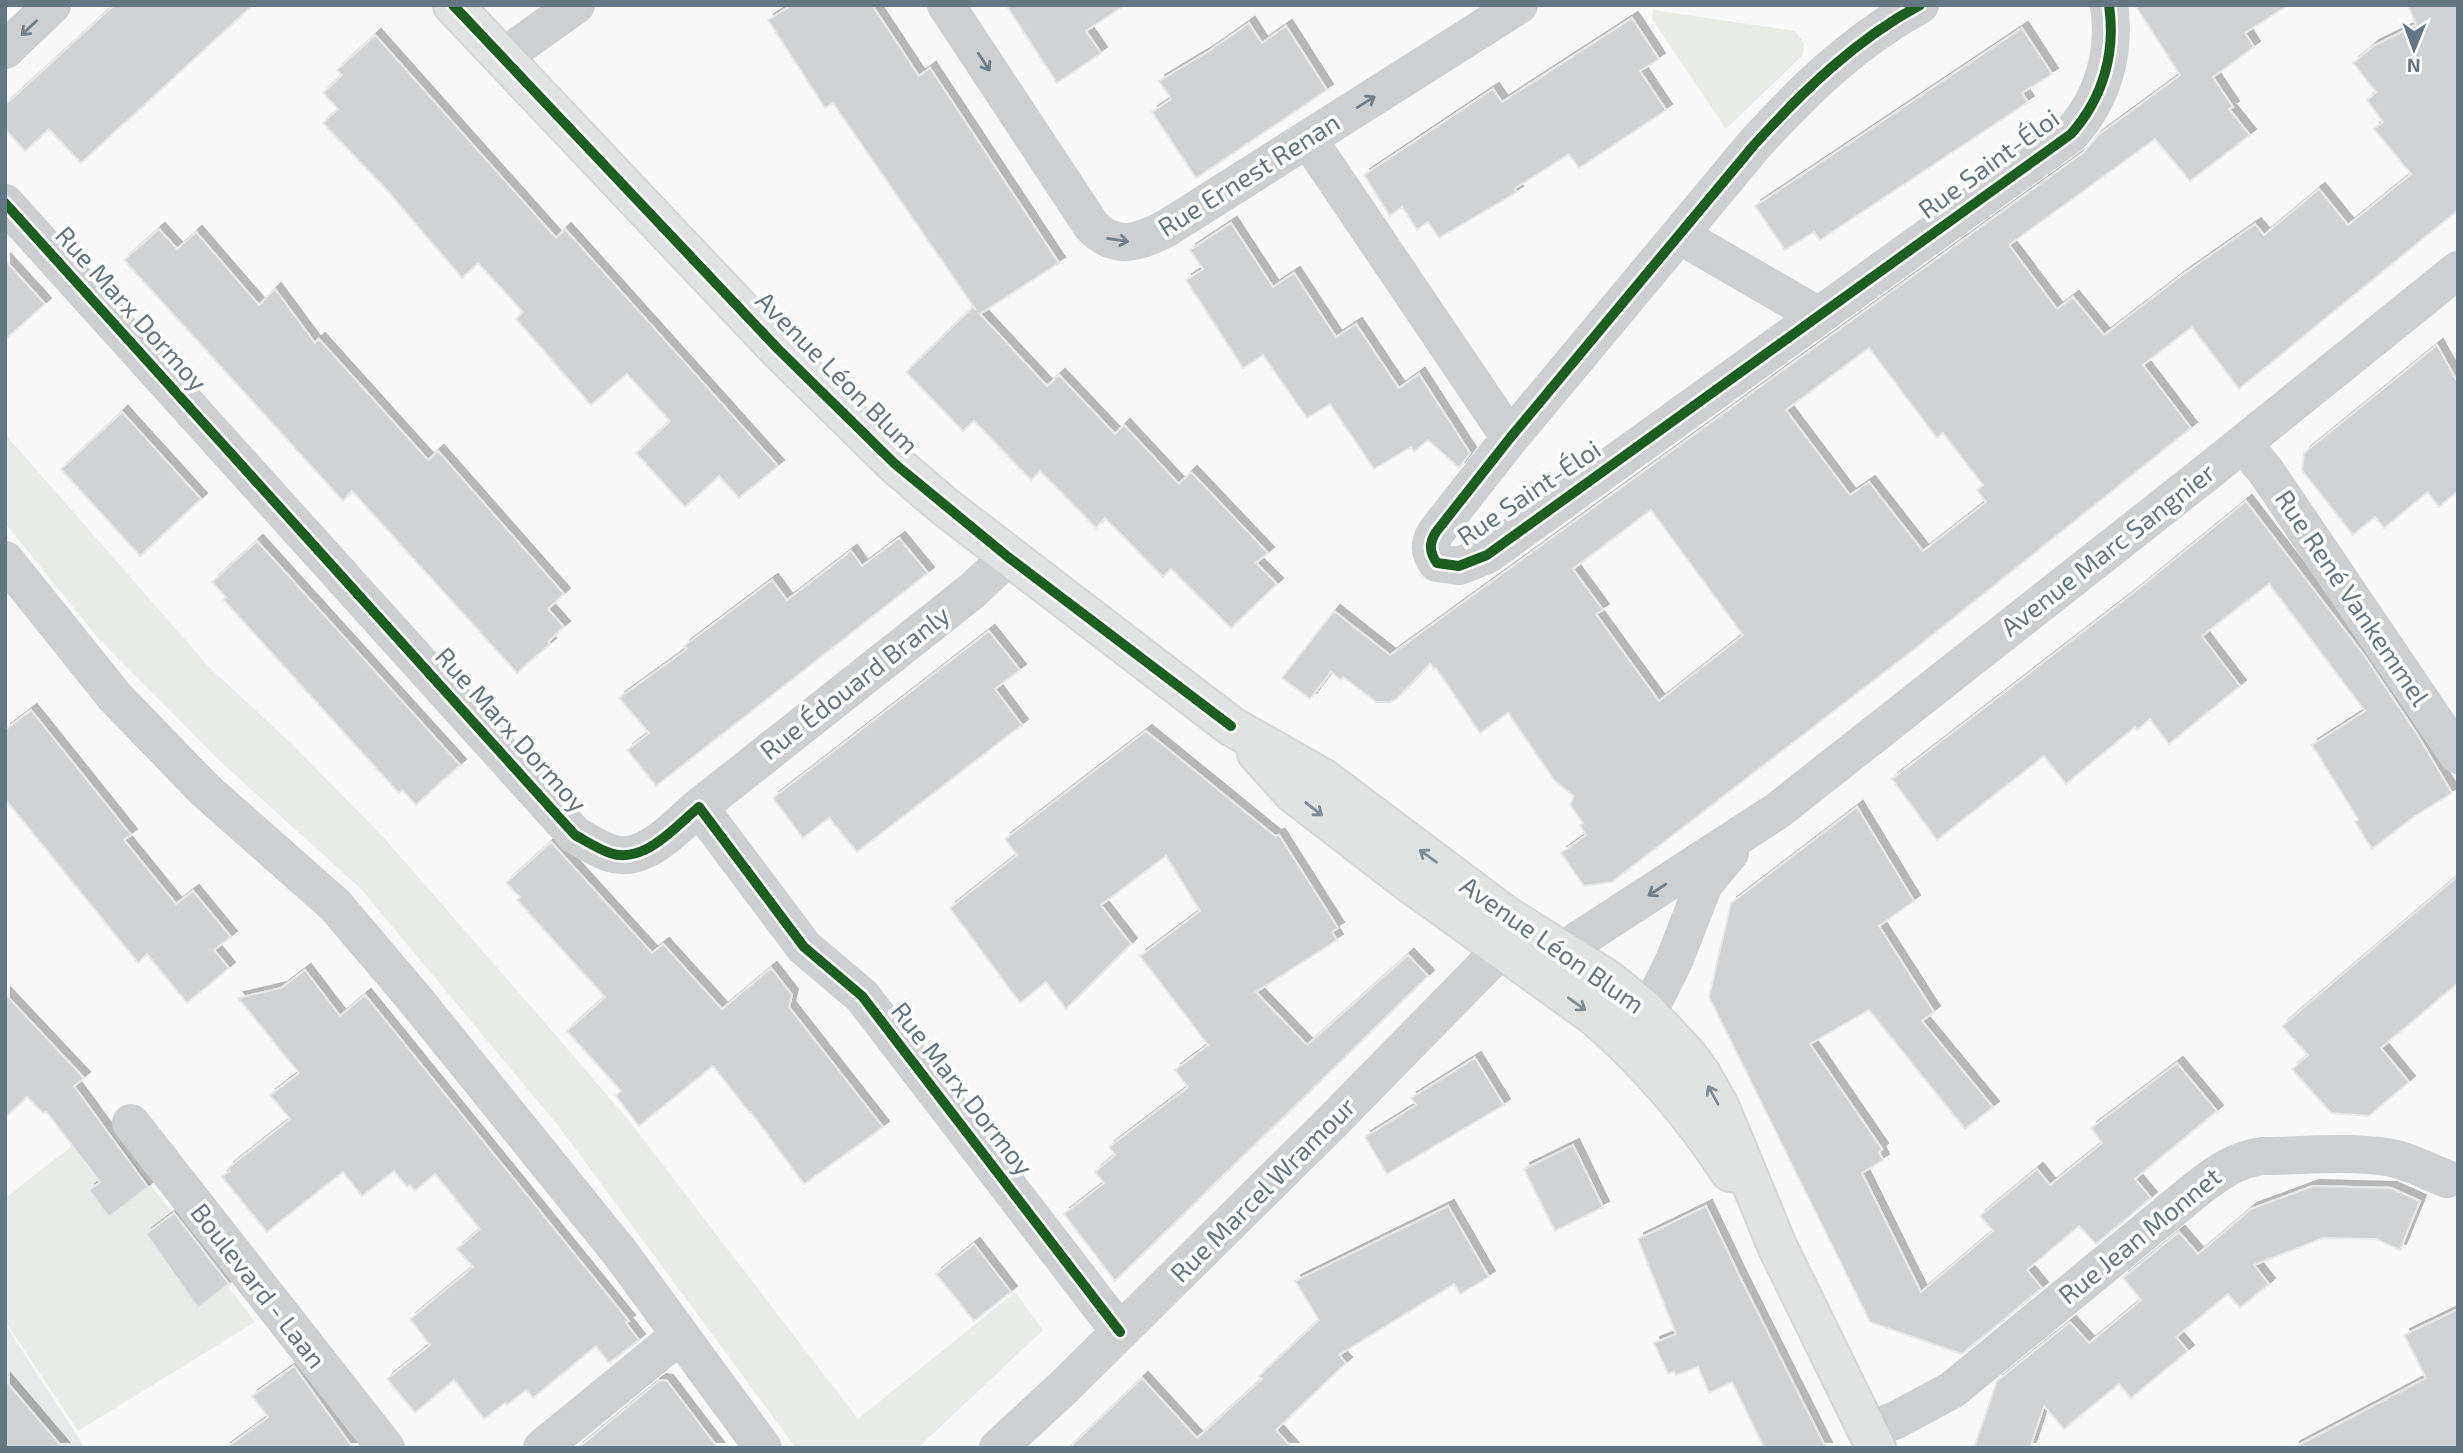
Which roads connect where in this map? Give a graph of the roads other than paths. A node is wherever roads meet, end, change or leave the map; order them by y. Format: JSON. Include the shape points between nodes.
{"nodes":[{"id":1,"x":52,"y":5,"type":"edge"},
{"id":2,"x":453,"y":5,"type":"edge"},
{"id":3,"x":576,"y":5,"type":"edge"},
{"id":4,"x":946,"y":5,"type":"edge"},
{"id":5,"x":1519,"y":5,"type":"edge"},
{"id":6,"x":1920,"y":5,"type":"edge"},
{"id":7,"x":2109,"y":5,"type":"edge"},
{"id":8,"x":5,"y":50,"type":"edge"},
{"id":9,"x":503,"y":57,"type":"junction"},
{"id":10,"x":1308,"y":139,"type":"junction"},
{"id":11,"x":5,"y":204,"type":"edge"},
{"id":12,"x":1679,"y":235,"type":"junction"},
{"id":13,"x":2458,"y":270,"type":"edge"},
{"id":14,"x":1819,"y":316,"type":"junction"},
{"id":15,"x":1510,"y":438,"type":"junction"},
{"id":16,"x":2243,"y":444,"type":"junction"},
{"id":17,"x":1008,"y":556,"type":"junction"},
{"id":18,"x":5,"y":560,"type":"edge"},
{"id":19,"x":2458,"y":755,"type":"edge"},
{"id":20,"x":699,"y":807,"type":"junction"},
{"id":21,"x":1756,"y":826,"type":"junction"},
{"id":22,"x":1513,"y":938,"type":"junction"},
{"id":23,"x":1551,"y":964,"type":"junction"},
{"id":24,"x":1644,"y":1009,"type":"junction"},
{"id":25,"x":1614,"y":1033,"type":"junction"},
{"id":26,"x":131,"y":1124,"type":"dead end"},
{"id":27,"x":2447,"y":1179,"type":"dead end"},
{"id":28,"x":1777,"y":1248,"type":"junction"},
{"id":29,"x":1120,"y":1332,"type":"junction"},
{"id":30,"x":680,"y":1335,"type":"junction"},
{"id":31,"x":1872,"y":1439,"type":"edge"},
{"id":32,"x":386,"y":1448,"type":"edge"},
{"id":33,"x":542,"y":1448,"type":"edge"},
{"id":34,"x":763,"y":1448,"type":"edge"},
{"id":35,"x":998,"y":1448,"type":"edge"}],
"edges":[{"from":1,"to":8,"type":"street","one_way":true},
{"from":2,"to":9,"type":"main road","name":"Avenue Léon Blum"},
{"from":3,"to":9,"type":"street"},
{"from":4,"to":10,"type":"street","name":"Rue Ernest Renan","one_way":true,"via":[[1101,236],[1118,242],[1149,238]]},
{"from":10,"to":5,"type":"street","name":"Rue Ernest Renan","one_way":true},
{"from":6,"to":12,"type":"street","name":"Rue Saint-Éloi","via":[[1871,34],[1814,84],[1754,145]]},
{"from":7,"to":14,"type":"street","name":"Rue Saint-Éloi","via":[[2112,26],[2105,73],[2086,118],[2071,134]]},
{"from":9,"to":17,"type":"main road","name":"Avenue Léon Blum","via":[[778,349],[895,464]]},
{"from":10,"to":15,"type":"street"},
{"from":11,"to":20,"type":"street","name":"Rue Marx Dormoy","via":[[575,835],[611,854],[637,854]]},
{"from":12,"to":14,"type":"street"},
{"from":12,"to":15,"type":"street","name":"Rue Saint-Éloi"},
{"from":13,"to":16,"type":"street","name":"Avenue Marc Sangnier"},
{"from":14,"to":15,"type":"street","name":"Rue Saint-Éloi","via":[[1487,555],[1459,566],[1441,565],[1431,553],[1433,536]]},
{"from":16,"to":19,"type":"street","name":"Rue René Vankemmel"},
{"from":16,"to":21,"type":"street","name":"Avenue Marc Sangnier"},
{"from":17,"to":20,"type":"street","name":"Rue Édouard Branly","via":[[972,591]]},
{"from":17,"to":22,"type":"main road","name":"Avenue Léon Blum","via":[[1231,726],[1293,793],[1404,878]]},
{"from":18,"to":30,"type":"street","via":[[115,697],[204,789],[335,905],[621,1254]]},
{"from":20,"to":29,"type":"street","name":"Rue Marx Dormoy","via":[[804,947],[862,996]]},
{"from":21,"to":23,"type":"street","name":"Avenue Marc Sangnier","one_way":true},
{"from":21,"to":24,"type":"street","name":"Avenue Marc Sangnier","via":[[1704,884],[1663,985]]},
{"from":22,"to":23,"type":"main road","name":"Avenue Léon Blum"},
{"from":22,"to":29,"type":"street","name":"Rue Marcel Wramour"},
{"from":23,"to":24,"type":"main road","name":"Avenue Léon Blum","via":[[1607,979]]},
{"from":23,"to":25,"type":"main road","name":"Avenue Léon Blum","one_way":true},
{"from":24,"to":25,"type":"street","name":"Avenue Marc Sangnier"},
{"from":28,"to":24,"type":"main road","name":"Avenue Léon Blum","one_way":true,"via":[[1720,1108],[1687,1055]]},
{"from":25,"to":28,"type":"main road","name":"Avenue Léon Blum","via":[[1700,1129]]},
{"from":26,"to":32,"type":"street","name":"Boulevard - Laan"},
{"from":27,"to":31,"type":"street","name":"Rue Jean Monnet","via":[[2398,1160],[2364,1155],[2262,1156],[2229,1165],[1952,1391],[1896,1420]]},
{"from":28,"to":31,"type":"main road","name":"Avenue Léon Blum"},
{"from":29,"to":35,"type":"street","name":"Rue Marcel Wramour"},
{"from":30,"to":33,"type":"street"},
{"from":30,"to":34,"type":"street"}]}
